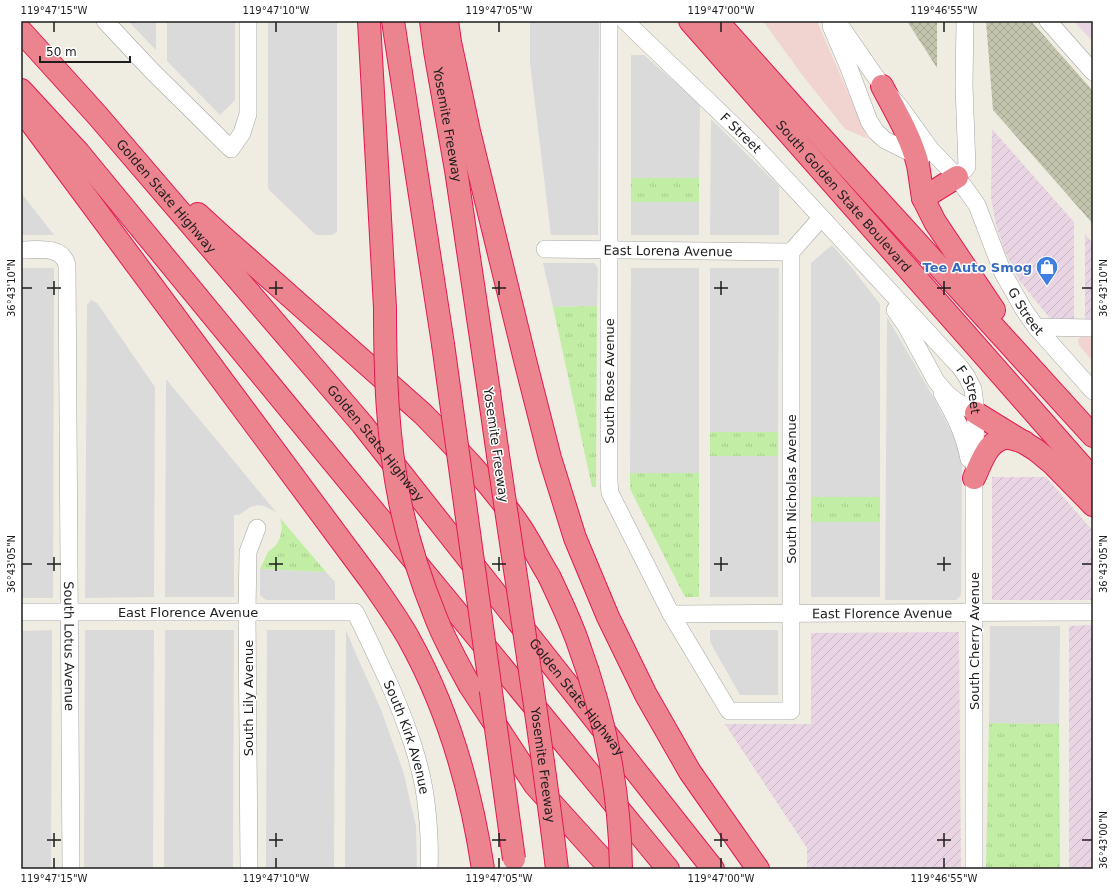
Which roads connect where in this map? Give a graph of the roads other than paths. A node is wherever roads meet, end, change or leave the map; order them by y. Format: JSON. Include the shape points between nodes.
{"nodes":[{"id":1,"x":105,"y":21,"type":"edge"},
{"id":2,"x":248,"y":21,"type":"edge"},
{"id":3,"x":369,"y":21,"type":"edge"},
{"id":4,"x":394,"y":21,"type":"edge"},
{"id":5,"x":431,"y":21,"type":"edge"},
{"id":6,"x":447,"y":21,"type":"edge"},
{"id":7,"x":610,"y":21,"type":"edge"},
{"id":8,"x":625,"y":21,"type":"edge"},
{"id":9,"x":690,"y":21,"type":"edge"},
{"id":10,"x":717,"y":21,"type":"edge"},
{"id":11,"x":829,"y":21,"type":"edge"},
{"id":12,"x":837,"y":21,"type":"edge"},
{"id":13,"x":965,"y":21,"type":"edge"},
{"id":14,"x":1048,"y":21,"type":"edge"},
{"id":15,"x":21,"y":32,"type":"edge"},
{"id":16,"x":1093,"y":72,"type":"edge"},
{"id":17,"x":882,"y":86,"type":"junction"},
{"id":18,"x":21,"y":90,"type":"edge"},
{"id":19,"x":21,"y":109,"type":"edge"},
{"id":20,"x":97,"y":115,"type":"junction"},
{"id":21,"x":914,"y":154,"type":"junction"},
{"id":22,"x":957,"y":177,"type":"junction"},
{"id":23,"x":923,"y":198,"type":"junction"},
{"id":24,"x":821,"y":218,"type":"junction"},
{"id":25,"x":545,"y":249,"type":"dead end"},
{"id":26,"x":609,"y":249,"type":"junction"},
{"id":27,"x":21,"y":250,"type":"edge"},
{"id":28,"x":851,"y":250,"type":"junction"},
{"id":29,"x":790,"y":252,"type":"junction"},
{"id":30,"x":1036,"y":327,"type":"junction"},
{"id":31,"x":1093,"y":328,"type":"edge"},
{"id":32,"x":936,"y":381,"type":"junction"},
{"id":33,"x":1049,"y":387,"type":"junction"},
{"id":34,"x":1093,"y":391,"type":"edge"},
{"id":35,"x":976,"y":413,"type":"junction"},
{"id":36,"x":1093,"y":436,"type":"edge"},
{"id":37,"x":1025,"y":442,"type":"junction"},
{"id":38,"x":974,"y":478,"type":"junction"},
{"id":39,"x":1093,"y":479,"type":"edge"},
{"id":40,"x":1093,"y":505,"type":"edge"},
{"id":41,"x":257,"y":528,"type":"dead end"},
{"id":42,"x":21,"y":612,"type":"edge"},
{"id":43,"x":68,"y":612,"type":"junction"},
{"id":44,"x":248,"y":612,"type":"junction"},
{"id":45,"x":355,"y":612,"type":"joint"},
{"id":46,"x":974,"y":612,"type":"junction"},
{"id":47,"x":1093,"y":612,"type":"edge"},
{"id":48,"x":791,"y":613,"type":"junction"},
{"id":49,"x":670,"y":614,"type":"junction"},
{"id":50,"x":729,"y":711,"type":"joint"},
{"id":51,"x":514,"y":864,"type":"edge"},
{"id":52,"x":71,"y":869,"type":"edge"},
{"id":53,"x":249,"y":869,"type":"edge"},
{"id":54,"x":430,"y":869,"type":"edge"},
{"id":55,"x":483,"y":869,"type":"edge"},
{"id":56,"x":557,"y":869,"type":"edge"},
{"id":57,"x":611,"y":869,"type":"edge"},
{"id":58,"x":621,"y":869,"type":"edge"},
{"id":59,"x":668,"y":869,"type":"edge"},
{"id":60,"x":713,"y":869,"type":"edge"},
{"id":61,"x":758,"y":869,"type":"edge"},
{"id":62,"x":974,"y":869,"type":"edge"}],
"edges":[{"from":1,"to":2,"type":"street","via":[[231,149],[242,133],[248,114]]},
{"from":3,"to":57,"type":"highway","bridge":true,"via":[[385,308],[387,406],[400,503],[434,613],[470,686],[535,786]]},
{"from":4,"to":51,"type":"highway","bridge":true,"via":[[443,344]]},
{"from":5,"to":56,"type":"highway","name":"Yosemite Freeway","bridge":true,"via":[[489,392]]},
{"from":6,"to":61,"type":"highway","via":[[469,131],[526,364],[550,458],[575,538],[608,617],[646,695],[690,772]]},
{"from":7,"to":26,"type":"street","name":"South Rose Avenue"},
{"from":8,"to":24,"type":"street","name":"F Street","via":[[756,147]]},
{"from":9,"to":39,"type":"highway","name":"South Golden State Boulevard"},
{"from":10,"to":33,"type":"highway","name":"South Golden State Boulevard"},
{"from":11,"to":21,"type":"street","name":"G Street","via":[[876,132],[885,140]]},
{"from":12,"to":17,"type":"street","name":"G Street"},
{"from":13,"to":22,"type":"street","via":[[967,168]]},
{"from":14,"to":16,"type":"street"},
{"from":15,"to":20,"type":"highway","name":"Golden State Highway"},
{"from":17,"to":21,"type":"highway"},
{"from":17,"to":22,"type":"street","name":"G Street","via":[[931,150]]},
{"from":18,"to":59,"type":"highway","via":[[79,153]]},
{"from":19,"to":55,"type":"highway","via":[[371,581],[409,639],[428,676],[459,757],[477,829]]},
{"from":20,"to":58,"type":"highway","bridge":true,"via":[[222,236],[423,414],[478,473],[521,528],[549,576],[577,639],[599,713],[616,795]]},
{"from":20,"to":60,"type":"highway","name":"Golden State Highway","via":[[362,424]]},
{"from":21,"to":22,"type":"street","name":"G Street"},
{"from":21,"to":23,"type":"highway"},
{"from":22,"to":23,"type":"highway"},
{"from":22,"to":30,"type":"street","name":"G Street","via":[[977,205],[1003,273]]},
{"from":23,"to":33,"type":"highway","via":[[935,222]]},
{"from":24,"to":28,"type":"street","name":"F Street"},
{"from":24,"to":29,"type":"street"},
{"from":25,"to":26,"type":"street","name":"East Lorena Avenue"},
{"from":26,"to":29,"type":"street","name":"East Lorena Avenue"},
{"from":26,"to":49,"type":"street","name":"South Rose Avenue","via":[[610,493]]},
{"from":27,"to":43,"type":"street","name":"South Lotus Avenue","via":[[56,251],[63,256],[67,265]]},
{"from":28,"to":32,"type":"street","name":"F Street","via":[[906,326]]},
{"from":28,"to":35,"type":"street","name":"F Street","via":[[967,377],[975,394]]},
{"from":29,"to":48,"type":"street","name":"South Nicholas Avenue"},
{"from":30,"to":31,"type":"street"},
{"from":30,"to":34,"type":"street","name":"G Street"},
{"from":32,"to":35,"type":"street","name":"F Street","via":[[947,394]]},
{"from":32,"to":38,"type":"street","via":[[960,425]]},
{"from":33,"to":36,"type":"highway","name":"South Golden State Boulevard"},
{"from":35,"to":37,"type":"highway"},
{"from":35,"to":38,"type":"street","name":"South Cherry Avenue"},
{"from":37,"to":38,"type":"highway","via":[[1010,438],[996,442],[986,452]]},
{"from":37,"to":40,"type":"highway","via":[[1053,464]]},
{"from":38,"to":46,"type":"street","name":"South Cherry Avenue"},
{"from":41,"to":44,"type":"street","name":"South Lily Avenue","via":[[248,552]]},
{"from":42,"to":43,"type":"street","name":"East Florence Avenue"},
{"from":43,"to":44,"type":"street","name":"East Florence Avenue"},
{"from":43,"to":52,"type":"street","name":"South Lotus Avenue"},
{"from":44,"to":45,"type":"street","name":"East Florence Avenue"},
{"from":44,"to":53,"type":"street","name":"South Lily Avenue"},
{"from":45,"to":54,"type":"street","name":"South Kirk Avenue","via":[[399,707],[414,748],[427,811]]},
{"from":46,"to":47,"type":"street","name":"East Florence Avenue"},
{"from":46,"to":48,"type":"street","name":"East Florence Avenue"},
{"from":46,"to":62,"type":"street","name":"South Cherry Avenue"},
{"from":48,"to":49,"type":"street","name":"East Florence Avenue"},
{"from":48,"to":50,"type":"street","name":"South Nicholas Avenue","via":[[790,711]]},
{"from":49,"to":50,"type":"street","name":"South Rose Avenue"}]}
